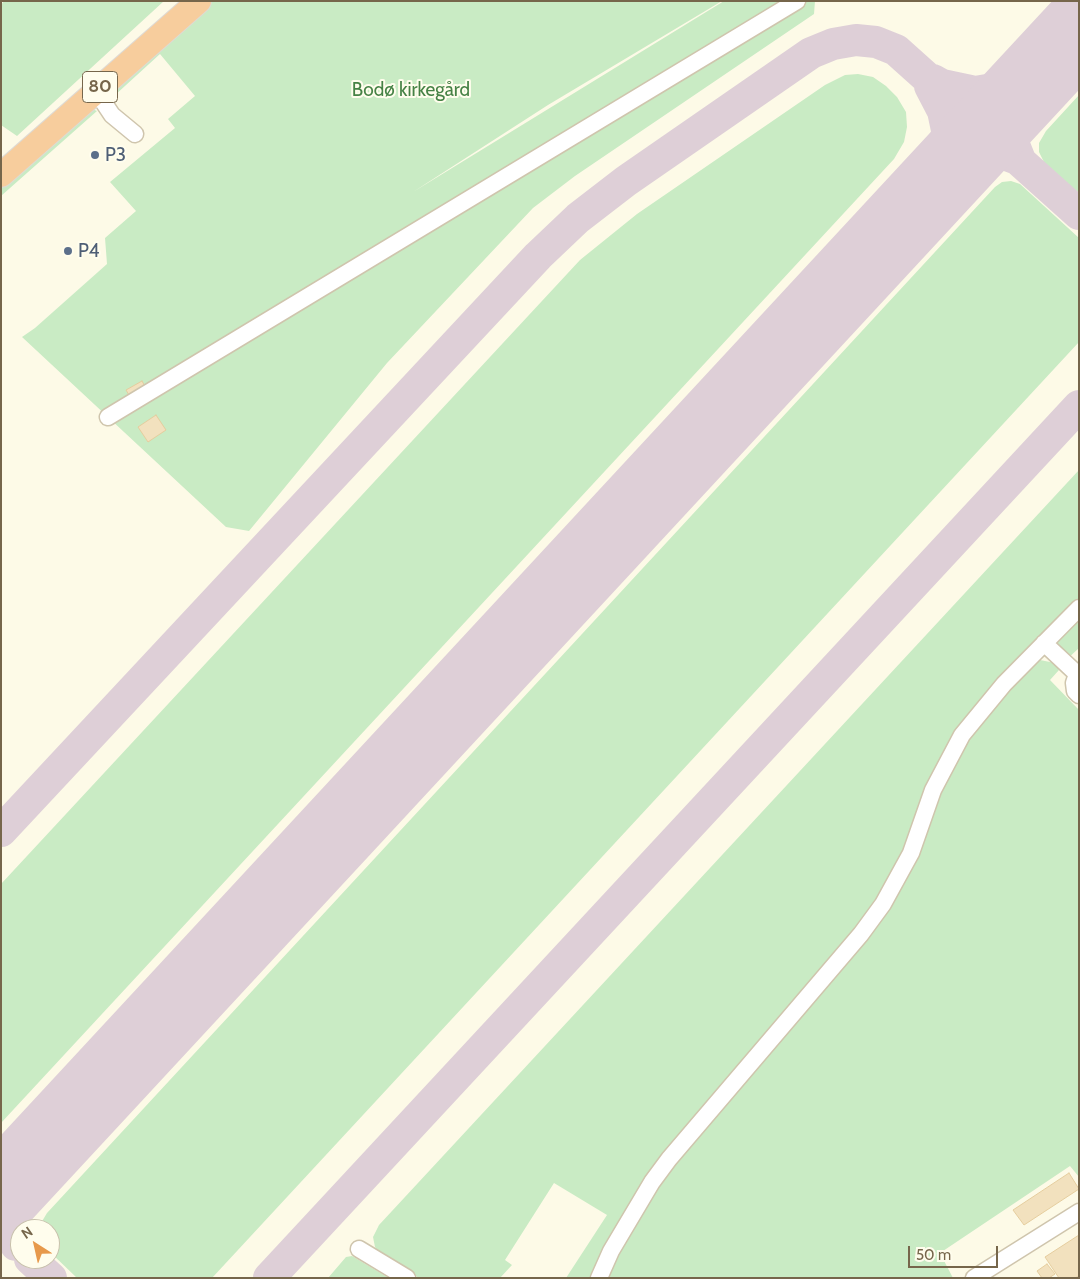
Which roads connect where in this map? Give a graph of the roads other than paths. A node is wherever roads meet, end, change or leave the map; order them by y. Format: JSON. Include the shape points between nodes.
{"nodes":[{"id":1,"x":199,"y":1,"type":"edge"},
{"id":2,"x":797,"y":1,"type":"edge"},
{"id":3,"x":1,"y":174,"type":"edge"},
{"id":4,"x":108,"y":417,"type":"dead end"},
{"id":5,"x":1079,"y":608,"type":"edge"},
{"id":6,"x":1044,"y":643,"type":"junction"},
{"id":7,"x":1078,"y":674,"type":"edge"},
{"id":8,"x":1079,"y":695,"type":"edge"},
{"id":9,"x":1079,"y":1212,"type":"edge"},
{"id":10,"x":359,"y":1249,"type":"dead end"},
{"id":11,"x":407,"y":1278,"type":"edge"},
{"id":12,"x":599,"y":1278,"type":"edge"},
{"id":13,"x":974,"y":1278,"type":"edge"}],
"edges":[{"from":1,"to":3,"type":"highway","number":"80"},
{"from":2,"to":4,"type":"lane"},
{"from":5,"to":6,"type":"lane"},
{"from":6,"to":7,"type":"lane"},
{"from":6,"to":12,"type":"lane","via":[[1004,684],[962,735],[933,790],[911,853],[883,904],[861,934],[668,1159],[611,1251]]},
{"from":7,"to":8,"type":"lane","via":[[1074,683]]},
{"from":9,"to":13,"type":"lane"},
{"from":10,"to":11,"type":"lane"}]}
